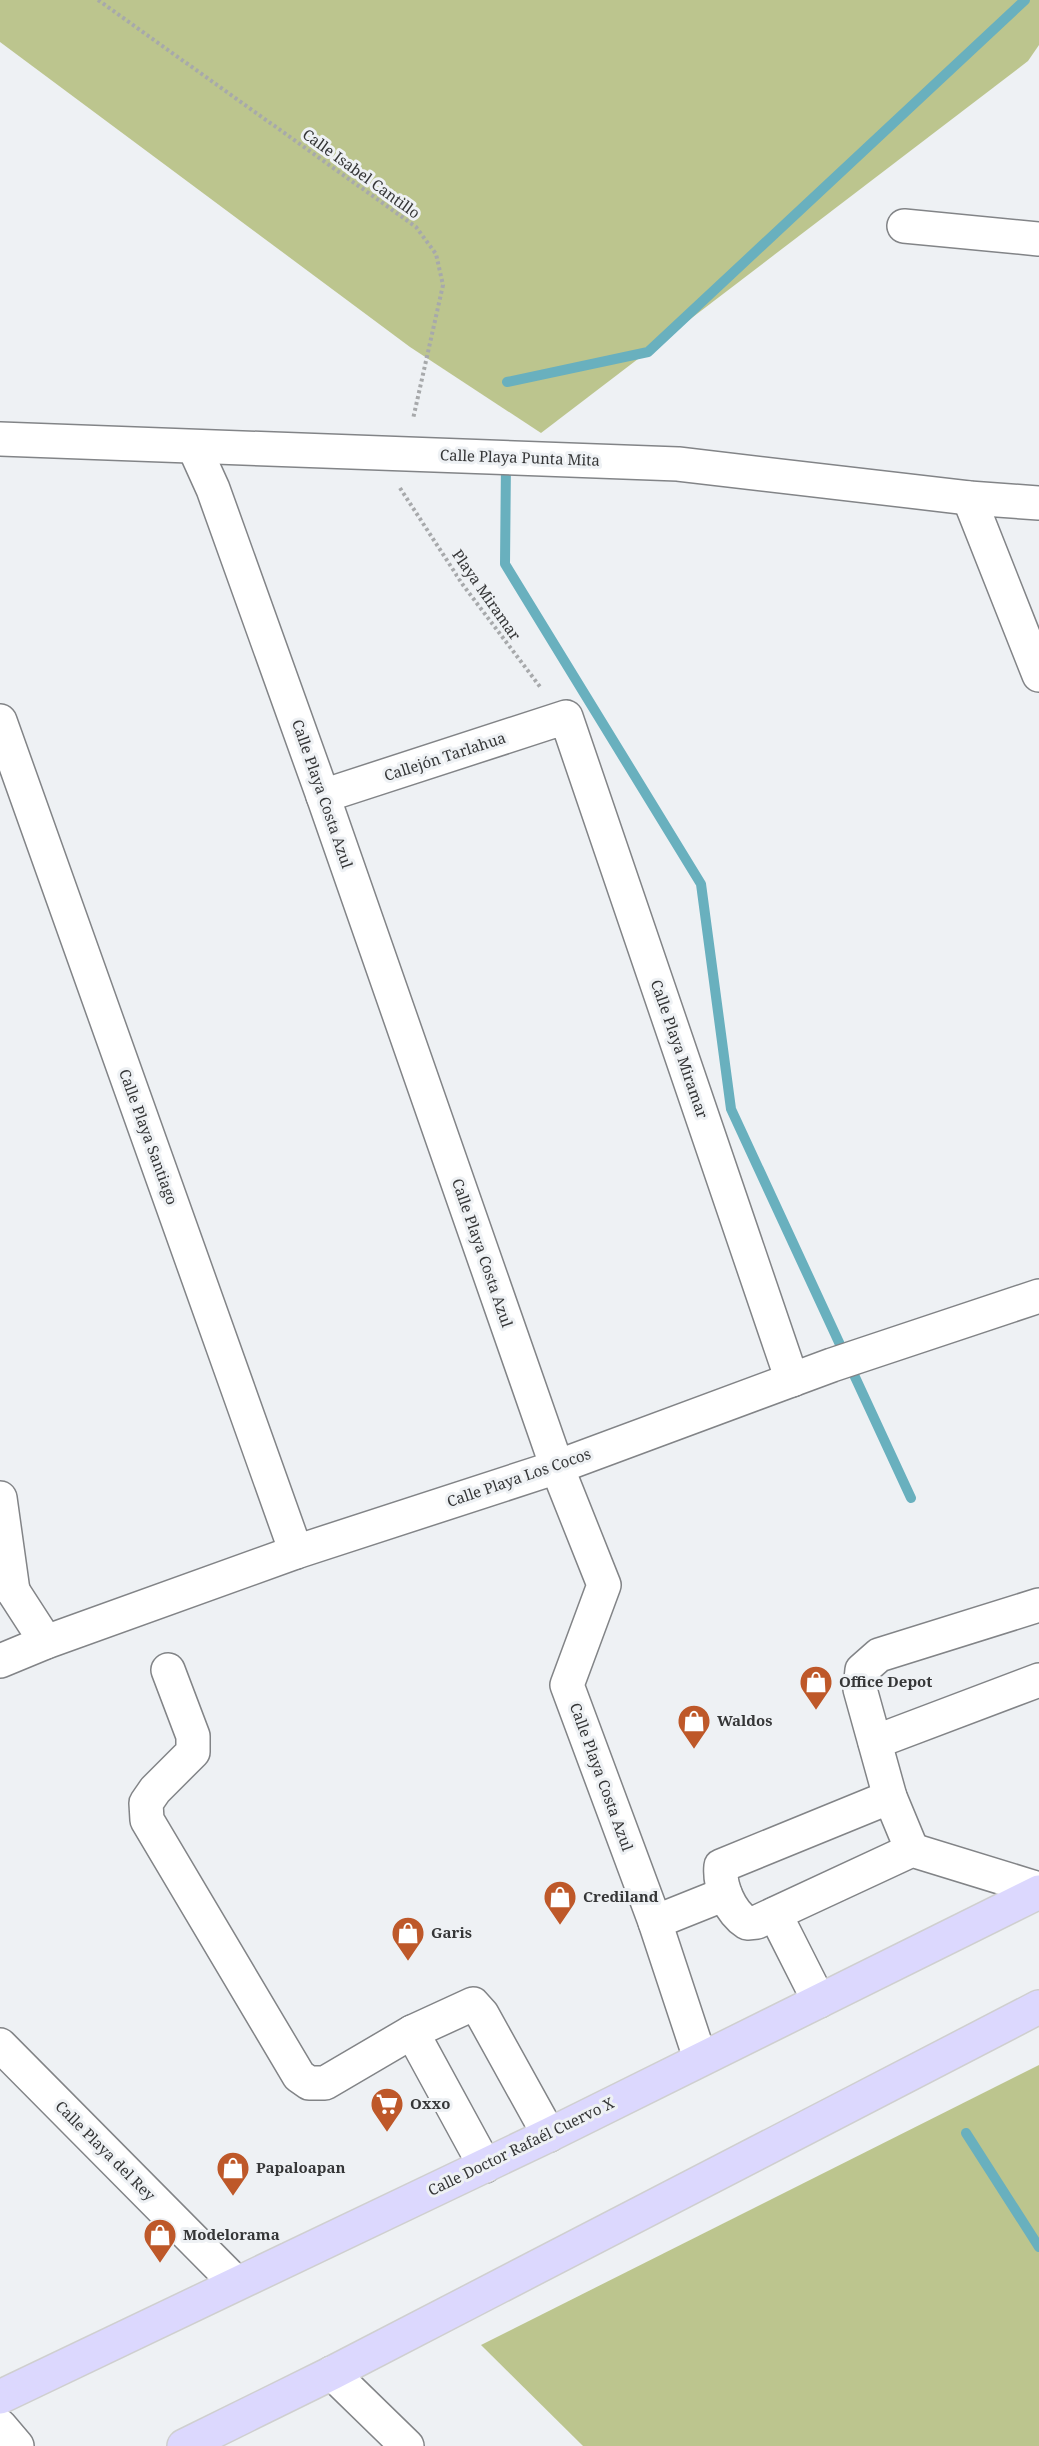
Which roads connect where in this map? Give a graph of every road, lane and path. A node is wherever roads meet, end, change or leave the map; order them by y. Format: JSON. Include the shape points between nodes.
{"nodes":[{"id":1,"x":98,"y":0,"type":"edge"},
{"id":2,"x":904,"y":226,"type":"dead end"},
{"id":3,"x":1039,"y":239,"type":"edge"},
{"id":4,"x":0,"y":439,"type":"edge"},
{"id":5,"x":194,"y":447,"type":"junction"},
{"id":6,"x":400,"y":467,"type":"junction"},
{"id":7,"x":969,"y":498,"type":"junction"},
{"id":8,"x":1039,"y":503,"type":"edge"},
{"id":9,"x":1039,"y":675,"type":"edge"},
{"id":10,"x":566,"y":717,"type":"junction"},
{"id":11,"x":0,"y":721,"type":"edge"},
{"id":12,"x":323,"y":796,"type":"junction"},
{"id":13,"x":1039,"y":1296,"type":"edge"},
{"id":14,"x":792,"y":1380,"type":"junction"},
{"id":15,"x":556,"y":1467,"type":"junction"},
{"id":16,"x":0,"y":1498,"type":"edge"},
{"id":17,"x":296,"y":1552,"type":"junction"},
{"id":18,"x":6,"y":1585,"type":"edge"},
{"id":19,"x":1039,"y":1605,"type":"edge"},
{"id":20,"x":46,"y":1642,"type":"junction"},
{"id":21,"x":0,"y":1661,"type":"edge"},
{"id":22,"x":168,"y":1670,"type":"dead end"},
{"id":23,"x":1039,"y":1680,"type":"edge"},
{"id":24,"x":875,"y":1743,"type":"junction"},
{"id":25,"x":890,"y":1797,"type":"junction"},
{"id":26,"x":912,"y":1850,"type":"junction"},
{"id":27,"x":1039,"y":1890,"type":"edge"},
{"id":28,"x":725,"y":1894,"type":"junction"},
{"id":29,"x":775,"y":1914,"type":"junction"},
{"id":30,"x":655,"y":1922,"type":"junction"},
{"id":31,"x":819,"y":2001,"type":"junction"},
{"id":32,"x":1039,"y":2007,"type":"edge"},
{"id":33,"x":412,"y":2032,"type":"junction"},
{"id":34,"x":0,"y":2045,"type":"edge"},
{"id":35,"x":700,"y":2058,"type":"junction"},
{"id":36,"x":549,"y":2135,"type":"junction"},
{"id":37,"x":485,"y":2166,"type":"junction"},
{"id":38,"x":236,"y":2283,"type":"junction"},
{"id":39,"x":332,"y":2373,"type":"junction"},
{"id":40,"x":0,"y":2397,"type":"edge"},
{"id":41,"x":0,"y":2426,"type":"edge"},
{"id":42,"x":17,"y":2446,"type":"edge"},
{"id":43,"x":184,"y":2446,"type":"edge"},
{"id":44,"x":407,"y":2446,"type":"edge"}],
"edges":[{"from":1,"to":6,"type":"path","name":"Calle Isabel Cantillo","via":[[416,227],[436,254],[444,285]]},
{"from":2,"to":3,"type":"street"},
{"from":4,"to":5,"type":"street","name":"Calle Playa Punta Mita"},
{"from":5,"to":6,"type":"street","name":"Calle Playa Punta Mita"},
{"from":5,"to":12,"type":"street","name":"Calle Playa Costa Azul","via":[[213,489]]},
{"from":6,"to":7,"type":"street","name":"Calle Playa Punta Mita","via":[[678,464]]},
{"from":6,"to":10,"type":"path","name":"Playa Miramar","via":[[463,585],[518,661]]},
{"from":7,"to":8,"type":"street","name":"Calle Playa Punta Mita"},
{"from":7,"to":9,"type":"street"},
{"from":10,"to":12,"type":"street","name":"Callejón Tarlahua"},
{"from":10,"to":14,"type":"street","name":"Calle Playa Miramar"},
{"from":11,"to":17,"type":"street","name":"Calle Playa Santiago"},
{"from":12,"to":15,"type":"street","name":"Calle Playa Costa Azul"},
{"from":13,"to":14,"type":"street","name":"Calle Playa Los Cocos"},
{"from":14,"to":15,"type":"street","name":"Calle Playa Los Cocos"},
{"from":15,"to":17,"type":"street","name":"Calle Playa Los Cocos"},
{"from":15,"to":30,"type":"street","name":"Calle Playa Costa Azul","via":[[604,1585],[567,1685]]},
{"from":16,"to":18,"type":"street"},
{"from":17,"to":20,"type":"street","name":"Calle Playa Los Cocos"},
{"from":18,"to":20,"type":"street"},
{"from":19,"to":24,"type":"street","via":[[879,1655],[862,1671],[860,1689]]},
{"from":20,"to":21,"type":"street","name":"Calle Playa Los Cocos"},
{"from":22,"to":33,"type":"street","via":[[192,1736],[193,1752],[146,1803],[147,1820],[299,2076],[309,2083],[325,2083]]},
{"from":23,"to":24,"type":"street"},
{"from":24,"to":25,"type":"street"},
{"from":25,"to":26,"type":"street"},
{"from":25,"to":28,"type":"street","via":[[728,1861],[721,1866],[720,1873]]},
{"from":26,"to":27,"type":"street"},
{"from":26,"to":29,"type":"street"},
{"from":27,"to":31,"type":"main road","name":"Calle Doctor Rafaél Cuervo X"},
{"from":28,"to":29,"type":"street","via":[[737,1917],[747,1923]]},
{"from":28,"to":30,"type":"street"},
{"from":29,"to":31,"type":"street"},
{"from":30,"to":35,"type":"street","name":"Calle Playa Costa Azul"},
{"from":31,"to":35,"type":"main road","name":"Calle Doctor Rafaél Cuervo X"},
{"from":32,"to":39,"type":"main road"},
{"from":33,"to":36,"type":"street","via":[[473,2004]]},
{"from":33,"to":37,"type":"street"},
{"from":34,"to":38,"type":"street","name":"Calle Playa del Rey"},
{"from":35,"to":36,"type":"main road","name":"Calle Doctor Rafaél Cuervo X"},
{"from":36,"to":37,"type":"main road","name":"Calle Doctor Rafaél Cuervo X"},
{"from":37,"to":38,"type":"main road","name":"Calle Doctor Rafaél Cuervo X"},
{"from":38,"to":40,"type":"main road","name":"Calle Doctor Rafaél Cuervo X"},
{"from":39,"to":43,"type":"main road"},
{"from":39,"to":44,"type":"street"},
{"from":41,"to":42,"type":"street"}]}
